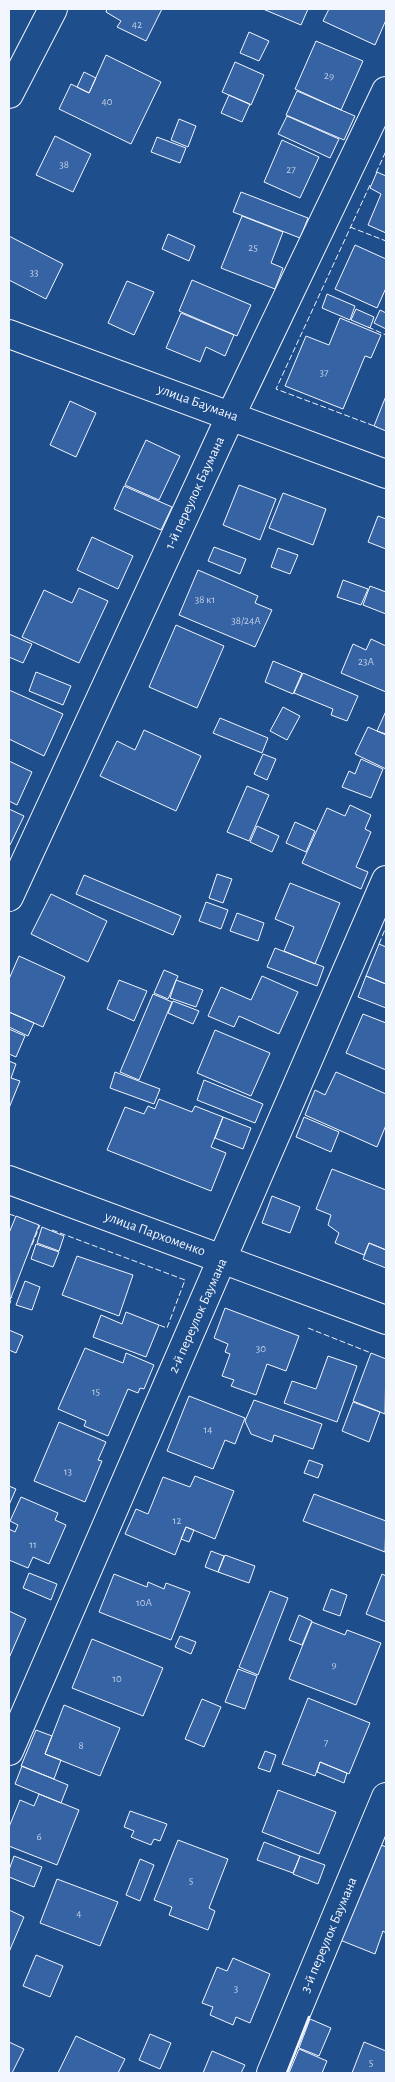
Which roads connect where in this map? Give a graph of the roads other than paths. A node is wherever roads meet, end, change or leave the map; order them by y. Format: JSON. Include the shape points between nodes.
{"nodes":[{"id":1,"x":53,"y":9,"type":"edge"},
{"id":2,"x":386,"y":91,"type":"edge"},
{"id":3,"x":9,"y":94,"type":"edge"},
{"id":4,"x":9,"y":334,"type":"edge"},
{"id":5,"x":231,"y":415,"type":"junction"},
{"id":6,"x":386,"y":474,"type":"edge"},
{"id":7,"x":386,"y":880,"type":"edge"},
{"id":8,"x":9,"y":897,"type":"edge"},
{"id":9,"x":9,"y":1180,"type":"edge"},
{"id":10,"x":222,"y":1259,"type":"junction"},
{"id":11,"x":386,"y":1320,"type":"edge"},
{"id":12,"x":9,"y":1751,"type":"edge"},
{"id":13,"x":386,"y":1797,"type":"edge"},
{"id":14,"x":271,"y":2073,"type":"edge"}],
"edges":[{"from":1,"to":3,"type":"street"},
{"from":2,"to":5,"type":"street","name":"1-й переулок Баумана"},
{"from":4,"to":5,"type":"street","name":"улица Баумана"},
{"from":5,"to":6,"type":"street","name":"улица Баумана"},
{"from":5,"to":8,"type":"street","name":"1-й переулок Баумана"},
{"from":7,"to":10,"type":"street","name":"2-й переулок Баумана"},
{"from":9,"to":10,"type":"street","name":"улица Пархоменко"},
{"from":10,"to":11,"type":"street","name":"улица Пархоменко"},
{"from":10,"to":12,"type":"street","name":"2-й переулок Баумана"},
{"from":13,"to":14,"type":"street","name":"3-й переулок Баумана"}]}
